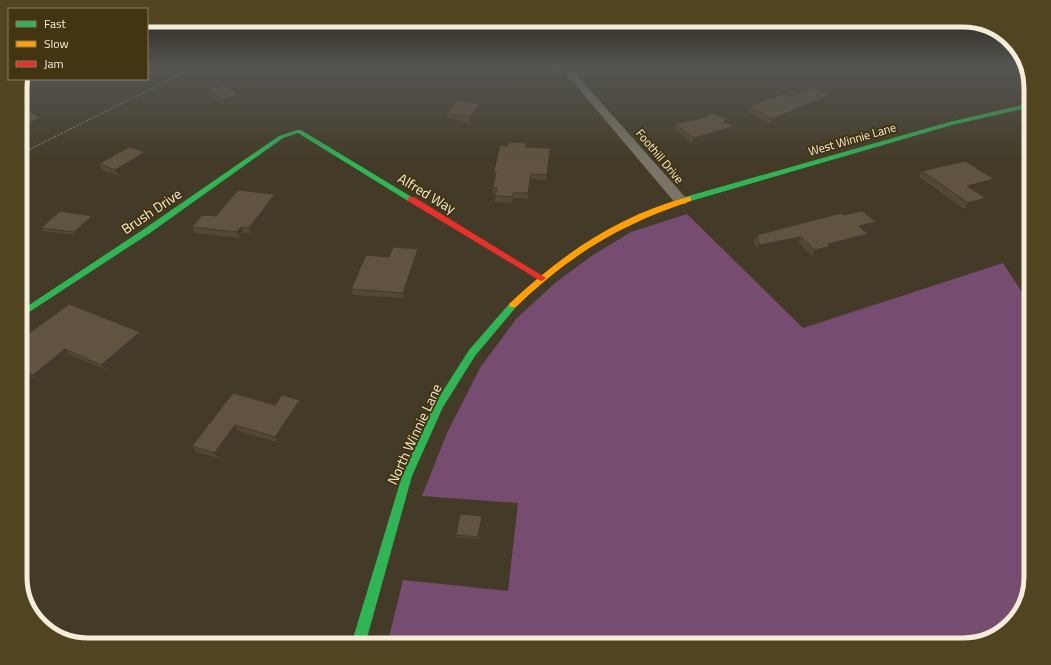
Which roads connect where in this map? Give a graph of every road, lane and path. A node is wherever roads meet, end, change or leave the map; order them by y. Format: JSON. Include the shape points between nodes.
{"nodes":[{"id":1,"x":131,"y":99,"type":"edge"},
{"id":2,"x":593,"y":99,"type":"edge"},
{"id":3,"x":1024,"y":106,"type":"edge"},
{"id":4,"x":299,"y":132,"type":"joint"},
{"id":5,"x":27,"y":151,"type":"edge"},
{"id":6,"x":681,"y":201,"type":"junction"},
{"id":7,"x":542,"y":278,"type":"junction"},
{"id":8,"x":27,"y":309,"type":"edge"},
{"id":9,"x":360,"y":638,"type":"edge"}],
"edges":[{"from":1,"to":5,"type":"path"},
{"from":2,"to":6,"type":"street","name":"Foothill Drive"},
{"from":3,"to":6,"type":"street","name":"West Winnie Lane","via":[[944,125]]},
{"from":4,"to":7,"type":"street","name":"Alfred Way"},
{"from":4,"to":8,"type":"street","name":"Brush Drive","via":[[282,137],[147,231]]},
{"from":6,"to":7,"type":"street","name":"North Winnie Lane","via":[[632,219],[598,237],[568,256]]},
{"from":7,"to":9,"type":"street","name":"North Winnie Lane","via":[[500,319],[472,353],[439,405],[407,476]]}]}
